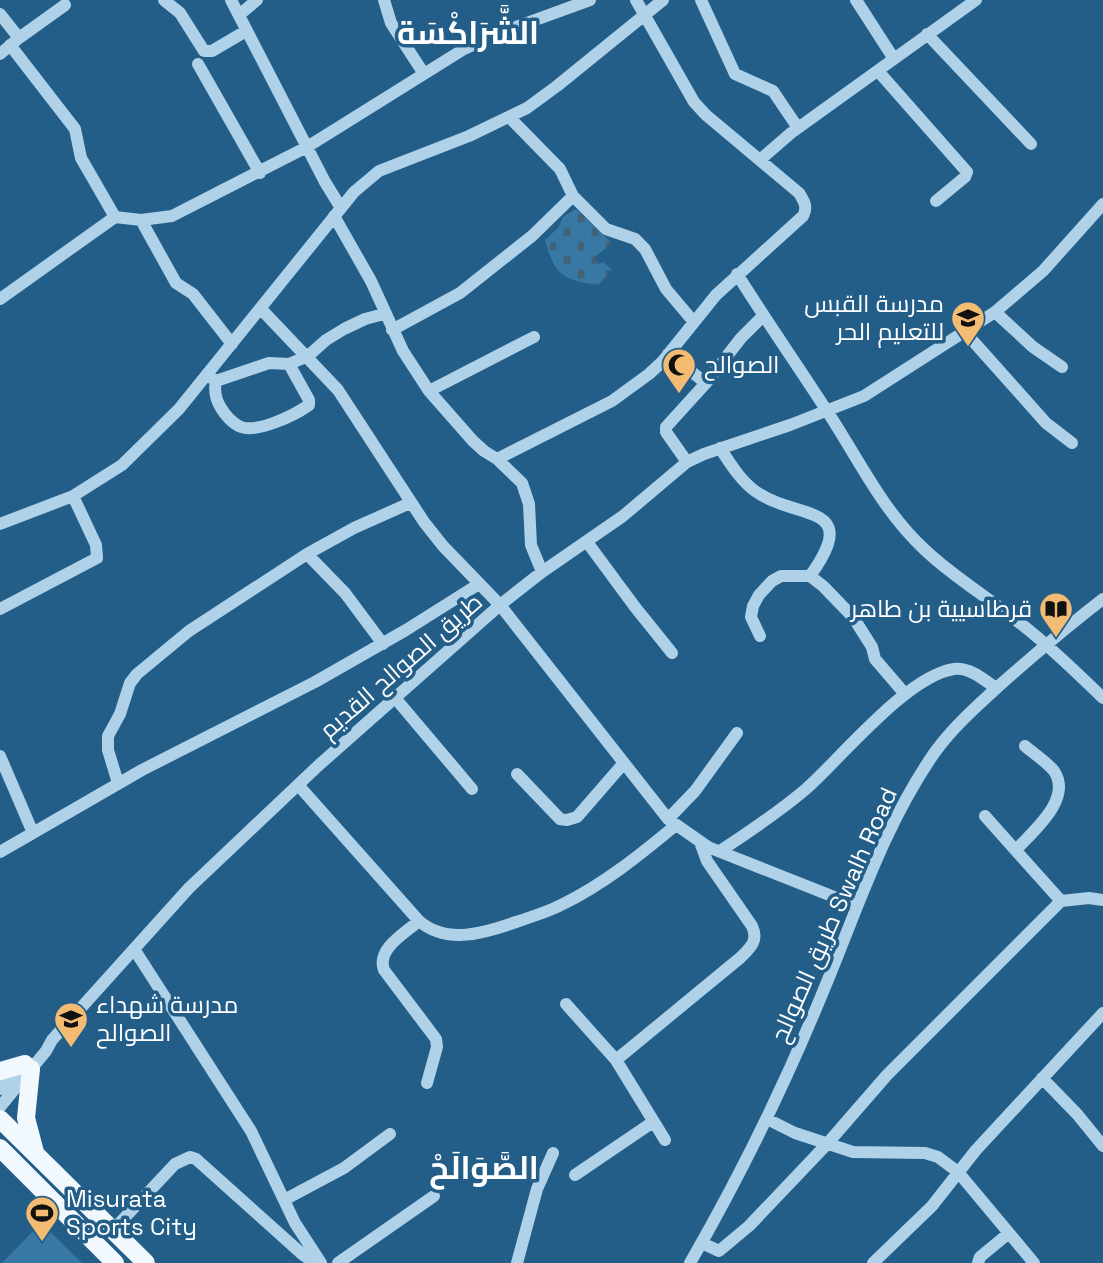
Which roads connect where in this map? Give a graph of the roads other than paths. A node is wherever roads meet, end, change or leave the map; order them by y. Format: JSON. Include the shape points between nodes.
{"nodes":[{"id":1,"x":164,"y":0,"type":"edge"},
{"id":2,"x":231,"y":0,"type":"edge"},
{"id":3,"x":257,"y":0,"type":"edge"},
{"id":4,"x":384,"y":0,"type":"edge"},
{"id":5,"x":590,"y":0,"type":"edge"},
{"id":6,"x":636,"y":0,"type":"edge"},
{"id":7,"x":663,"y":0,"type":"edge"},
{"id":8,"x":701,"y":0,"type":"edge"},
{"id":9,"x":856,"y":0,"type":"edge"},
{"id":10,"x":976,"y":0,"type":"edge"},
{"id":11,"x":65,"y":5,"type":"dead end"},
{"id":12,"x":0,"y":14,"type":"edge"},
{"id":13,"x":239,"y":15,"type":"junction"},
{"id":14,"x":644,"y":16,"type":"junction"},
{"id":15,"x":246,"y":31,"type":"junction"},
{"id":16,"x":927,"y":34,"type":"junction"},
{"id":17,"x":10,"y":46,"type":"edge"},
{"id":18,"x":894,"y":59,"type":"junction"},
{"id":19,"x":198,"y":64,"type":"dead end"},
{"id":20,"x":878,"y":71,"type":"junction"},
{"id":21,"x":424,"y":74,"type":"junction"},
{"id":22,"x":510,"y":118,"type":"junction"},
{"id":23,"x":798,"y":128,"type":"junction"},
{"id":24,"x":1031,"y":144,"type":"dead end"},
{"id":25,"x":307,"y":147,"type":"junction"},
{"id":26,"x":761,"y":159,"type":"junction"},
{"id":27,"x":260,"y":173,"type":"junction"},
{"id":28,"x":573,"y":196,"type":"junction"},
{"id":29,"x":936,"y":201,"type":"dead end"},
{"id":30,"x":1103,"y":204,"type":"edge"},
{"id":31,"x":338,"y":212,"type":"junction"},
{"id":32,"x":115,"y":217,"type":"junction"},
{"id":33,"x":141,"y":220,"type":"junction"},
{"id":34,"x":737,"y":274,"type":"junction"},
{"id":35,"x":1,"y":295,"type":"edge"},
{"id":36,"x":261,"y":309,"type":"junction"},
{"id":37,"x":995,"y":312,"type":"junction"},
{"id":38,"x":384,"y":314,"type":"junction"},
{"id":39,"x":764,"y":316,"type":"junction"},
{"id":40,"x":693,"y":321,"type":"junction"},
{"id":41,"x":392,"y":330,"type":"junction"},
{"id":42,"x":964,"y":331,"type":"junction"},
{"id":43,"x":534,"y":337,"type":"dead end"},
{"id":44,"x":232,"y":344,"type":"junction"},
{"id":45,"x":668,"y":354,"type":"junction"},
{"id":46,"x":308,"y":356,"type":"junction"},
{"id":47,"x":289,"y":364,"type":"junction"},
{"id":48,"x":1062,"y":367,"type":"dead end"},
{"id":49,"x":212,"y":378,"type":"junction"},
{"id":50,"x":706,"y":383,"type":"junction"},
{"id":51,"x":429,"y":391,"type":"junction"},
{"id":52,"x":827,"y":411,"type":"junction"},
{"id":53,"x":1072,"y":443,"type":"dead end"},
{"id":54,"x":720,"y":448,"type":"junction"},
{"id":55,"x":497,"y":459,"type":"junction"},
{"id":56,"x":687,"y":462,"type":"junction"},
{"id":57,"x":73,"y":496,"type":"junction"},
{"id":58,"x":410,"y":503,"type":"junction"},
{"id":59,"x":0,"y":524,"type":"edge"},
{"id":60,"x":587,"y":542,"type":"junction"},
{"id":61,"x":307,"y":554,"type":"junction"},
{"id":62,"x":542,"y":572,"type":"junction"},
{"id":63,"x":810,"y":576,"type":"junction"},
{"id":64,"x":479,"y":584,"type":"junction"},
{"id":65,"x":1103,"y":599,"type":"edge"},
{"id":66,"x":500,"y":605,"type":"junction"},
{"id":67,"x":0,"y":609,"type":"edge"},
{"id":68,"x":760,"y":636,"type":"dead end"},
{"id":69,"x":383,"y":643,"type":"junction"},
{"id":70,"x":1046,"y":644,"type":"junction"},
{"id":71,"x":672,"y":653,"type":"dead end"},
{"id":72,"x":996,"y":688,"type":"junction"},
{"id":73,"x":905,"y":694,"type":"junction"},
{"id":74,"x":1103,"y":698,"type":"edge"},
{"id":75,"x":396,"y":699,"type":"junction"},
{"id":76,"x":737,"y":733,"type":"dead end"},
{"id":77,"x":1025,"y":746,"type":"dead end"},
{"id":78,"x":0,"y":755,"type":"edge"},
{"id":79,"x":623,"y":764,"type":"junction"},
{"id":80,"x":516,"y":774,"type":"dead end"},
{"id":81,"x":118,"y":783,"type":"junction"},
{"id":82,"x":6,"y":785,"type":"edge"},
{"id":83,"x":299,"y":786,"type":"junction"},
{"id":84,"x":472,"y":789,"type":"dead end"},
{"id":85,"x":985,"y":816,"type":"dead end"},
{"id":86,"x":672,"y":822,"type":"junction"},
{"id":87,"x":33,"y":832,"type":"junction"},
{"id":88,"x":700,"y":842,"type":"junction"},
{"id":89,"x":1016,"y":850,"type":"junction"},
{"id":90,"x":0,"y":852,"type":"edge"},
{"id":91,"x":720,"y":852,"type":"junction"},
{"id":92,"x":1103,"y":900,"type":"edge"},
{"id":93,"x":1061,"y":901,"type":"junction"},
{"id":94,"x":857,"y":906,"type":"junction"},
{"id":95,"x":419,"y":921,"type":"junction"},
{"id":96,"x":134,"y":949,"type":"junction"},
{"id":97,"x":566,"y":1004,"type":"dead end"},
{"id":98,"x":1103,"y":1013,"type":"edge"},
{"id":99,"x":616,"y":1060,"type":"junction"},
{"id":100,"x":28,"y":1067,"type":"junction"},
{"id":101,"x":0,"y":1071,"type":"edge"},
{"id":102,"x":1042,"y":1079,"type":"junction"},
{"id":103,"x":427,"y":1083,"type":"dead end"},
{"id":104,"x":0,"y":1089,"type":"edge"},
{"id":105,"x":0,"y":1107,"type":"edge"},
{"id":106,"x":0,"y":1119,"type":"edge"},
{"id":107,"x":766,"y":1119,"type":"junction"},
{"id":108,"x":653,"y":1122,"type":"junction"},
{"id":109,"x":390,"y":1134,"type":"dead end"},
{"id":110,"x":664,"y":1140,"type":"dead end"},
{"id":111,"x":827,"y":1144,"type":"junction"},
{"id":112,"x":1103,"y":1146,"type":"edge"},
{"id":113,"x":0,"y":1148,"type":"edge"},
{"id":114,"x":553,"y":1153,"type":"dead end"},
{"id":115,"x":36,"y":1156,"type":"junction"},
{"id":116,"x":0,"y":1166,"type":"edge"},
{"id":117,"x":958,"y":1172,"type":"junction"},
{"id":118,"x":575,"y":1175,"type":"dead end"},
{"id":119,"x":31,"y":1180,"type":"junction"},
{"id":120,"x":434,"y":1196,"type":"dead end"},
{"id":121,"x":284,"y":1200,"type":"junction"},
{"id":122,"x":113,"y":1230,"type":"junction"},
{"id":123,"x":1009,"y":1233,"type":"junction"},
{"id":124,"x":702,"y":1243,"type":"junction"},
{"id":125,"x":115,"y":1263,"type":"edge"},
{"id":126,"x":146,"y":1263,"type":"edge"},
{"id":127,"x":315,"y":1263,"type":"edge"},
{"id":128,"x":321,"y":1263,"type":"edge"},
{"id":129,"x":338,"y":1263,"type":"edge"},
{"id":130,"x":517,"y":1263,"type":"edge"},
{"id":131,"x":690,"y":1263,"type":"edge"},
{"id":132,"x":873,"y":1263,"type":"edge"},
{"id":133,"x":978,"y":1263,"type":"edge"},
{"id":134,"x":1034,"y":1263,"type":"edge"}],
"edges":[{"from":1,"to":15,"type":"street","via":[[180,13],[204,51]]},
{"from":2,"to":13,"type":"street"},
{"from":3,"to":13,"type":"street"},
{"from":4,"to":21,"type":"street","via":[[391,23]]},
{"from":5,"to":21,"type":"street","via":[[494,35]]},
{"from":6,"to":14,"type":"street"},
{"from":7,"to":14,"type":"street"},
{"from":8,"to":23,"type":"street","via":[[733,72],[773,91]]},
{"from":9,"to":18,"type":"street"},
{"from":10,"to":16,"type":"street"},
{"from":11,"to":17,"type":"street"},
{"from":12,"to":17,"type":"street"},
{"from":13,"to":15,"type":"street"},
{"from":14,"to":22,"type":"street"},
{"from":14,"to":26,"type":"street","via":[[694,102]]},
{"from":15,"to":25,"type":"street"},
{"from":16,"to":18,"type":"street"},
{"from":16,"to":24,"type":"street"},
{"from":17,"to":32,"type":"street","via":[[75,129],[81,158]]},
{"from":18,"to":20,"type":"street"},
{"from":19,"to":27,"type":"street"},
{"from":20,"to":23,"type":"street"},
{"from":20,"to":29,"type":"street","via":[[967,172]]},
{"from":21,"to":25,"type":"street"},
{"from":22,"to":28,"type":"street","via":[[561,169]]},
{"from":22,"to":31,"type":"street","via":[[379,171]]},
{"from":23,"to":26,"type":"street"},
{"from":25,"to":27,"type":"street"},
{"from":25,"to":31,"type":"street"},
{"from":26,"to":34,"type":"street","via":[[799,193],[806,210]]},
{"from":27,"to":33,"type":"street","via":[[172,216]]},
{"from":28,"to":40,"type":"street","via":[[606,229],[635,239],[645,249],[666,289]]},
{"from":28,"to":41,"type":"street","via":[[532,236],[460,293]]},
{"from":30,"to":37,"type":"street","via":[[1043,271]]},
{"from":31,"to":36,"type":"street"},
{"from":31,"to":38,"type":"street"},
{"from":32,"to":33,"type":"street"},
{"from":32,"to":35,"type":"street"},
{"from":33,"to":44,"type":"street","via":[[176,283],[193,294]]},
{"from":34,"to":39,"type":"street"},
{"from":34,"to":40,"type":"street"},
{"from":36,"to":44,"type":"street"},
{"from":36,"to":46,"type":"street"},
{"from":37,"to":42,"type":"street"},
{"from":37,"to":48,"type":"street"},
{"from":38,"to":41,"type":"street"},
{"from":38,"to":46,"type":"street","via":[[344,328]]},
{"from":39,"to":50,"type":"street"},
{"from":39,"to":52,"type":"street"},
{"from":40,"to":45,"type":"street"},
{"from":41,"to":51,"type":"street"},
{"from":42,"to":52,"type":"street","via":[[864,396]]},
{"from":42,"to":53,"type":"street","via":[[1046,423]]},
{"from":43,"to":51,"type":"street"},
{"from":44,"to":49,"type":"street"},
{"from":45,"to":50,"type":"street"},
{"from":45,"to":55,"type":"street","via":[[612,401]]},
{"from":46,"to":47,"type":"street"},
{"from":46,"to":58,"type":"street","via":[[379,450]]},
{"from":47,"to":49,"type":"street","via":[[269,363]]},
{"from":47,"to":49,"type":"street","via":[[309,405],[256,428],[239,427],[227,417]]},
{"from":49,"to":57,"type":"street","via":[[122,465]]},
{"from":50,"to":56,"type":"street","via":[[665,430]]},
{"from":51,"to":55,"type":"street","via":[[479,446]]},
{"from":52,"to":54,"type":"street"},
{"from":52,"to":70,"type":"street","via":[[869,482],[923,549]]},
{"from":54,"to":56,"type":"street"},
{"from":54,"to":63,"type":"street","via":[[755,491],[827,524],[831,542]]},
{"from":55,"to":62,"type":"street","via":[[527,493],[531,545]]},
{"from":56,"to":60,"type":"street"},
{"from":57,"to":59,"type":"street"},
{"from":57,"to":67,"type":"street","via":[[96,545],[97,558]]},
{"from":58,"to":61,"type":"street"},
{"from":58,"to":64,"type":"street"},
{"from":60,"to":62,"type":"street"},
{"from":60,"to":71,"type":"street"},
{"from":61,"to":69,"type":"street","via":[[345,593]]},
{"from":61,"to":81,"type":"street","via":[[189,631],[137,674],[108,736]]},
{"from":62,"to":66,"type":"street"},
{"from":63,"to":68,"type":"street","via":[[781,576],[759,596],[751,617]]},
{"from":63,"to":73,"type":"street","via":[[853,617],[875,659]]},
{"from":64,"to":66,"type":"street"},
{"from":64,"to":69,"type":"street"},
{"from":65,"to":70,"type":"street","name":"طريق الصوالح Swalh Road"},
{"from":66,"to":75,"type":"street","name":"طريق الصوالح القديم"},
{"from":66,"to":79,"type":"street","name":"طريق الصوالح القديم"},
{"from":69,"to":81,"type":"street"},
{"from":70,"to":72,"type":"street","name":"طريق الصوالح Swalh Road"},
{"from":70,"to":74,"type":"street"},
{"from":72,"to":73,"type":"street","via":[[960,669],[943,672]]},
{"from":72,"to":94,"type":"street","name":"طريق الصوالح Swalh Road","via":[[936,751],[896,816]]},
{"from":73,"to":91,"type":"street","via":[[806,788]]},
{"from":75,"to":83,"type":"street","name":"طريق الصوالح القديم"},
{"from":75,"to":84,"type":"street"},
{"from":76,"to":86,"type":"street"},
{"from":77,"to":89,"type":"street","via":[[1054,771],[1059,793],[1052,809]]},
{"from":78,"to":82,"type":"street"},
{"from":79,"to":80,"type":"street","via":[[577,817],[567,820],[559,819]]},
{"from":79,"to":86,"type":"street","name":"طريق الصوالح القديم"},
{"from":81,"to":87,"type":"street"},
{"from":82,"to":87,"type":"street"},
{"from":83,"to":95,"type":"street"},
{"from":83,"to":96,"type":"street","name":"طريق الصوالح القديم","via":[[189,888]]},
{"from":85,"to":89,"type":"street"},
{"from":86,"to":88,"type":"street","name":"طريق الصوالح القديم"},
{"from":86,"to":95,"type":"street","via":[[617,871],[544,912],[467,935],[436,932]]},
{"from":87,"to":90,"type":"street"},
{"from":88,"to":91,"type":"street","name":"طريق الصوالح القديم"},
{"from":88,"to":99,"type":"street","via":[[707,861],[756,937],[740,958]]},
{"from":89,"to":93,"type":"street"},
{"from":91,"to":94,"type":"street","name":"طريق الصوالح القديم"},
{"from":92,"to":93,"type":"street"},
{"from":93,"to":111,"type":"street","via":[[887,1075]]},
{"from":94,"to":107,"type":"street","name":"طريق الصوالح Swalh Road"},
{"from":95,"to":103,"type":"street","via":[[384,951],[381,960],[436,1039]]},
{"from":96,"to":100,"type":"street","name":"طريق الصوالح القديم","via":[[41,1047]]},
{"from":96,"to":121,"type":"street","via":[[251,1131]]},
{"from":97,"to":99,"type":"street"},
{"from":98,"to":102,"type":"street"},
{"from":99,"to":108,"type":"street"},
{"from":100,"to":101,"type":"main road"},
{"from":100,"to":104,"type":"street","name":"طريق الصوالح القديم"},
{"from":100,"to":105,"type":"street","name":"طريق الصوالح القديم"},
{"from":100,"to":115,"type":"main road","via":[[26,1118]]},
{"from":102,"to":112,"type":"street"},
{"from":102,"to":117,"type":"street"},
{"from":106,"to":115,"type":"main road"},
{"from":107,"to":111,"type":"street"},
{"from":107,"to":124,"type":"street","name":"طريق الصوالح Swalh Road"},
{"from":108,"to":110,"type":"street"},
{"from":108,"to":118,"type":"street"},
{"from":109,"to":121,"type":"street","via":[[344,1168]]},
{"from":111,"to":117,"type":"street","via":[[853,1152],[925,1153]]},
{"from":111,"to":124,"type":"street","via":[[719,1251]]},
{"from":113,"to":119,"type":"main road"},
{"from":114,"to":130,"type":"street","via":[[537,1189]]},
{"from":115,"to":122,"type":"main road"},
{"from":116,"to":119,"type":"main road"},
{"from":117,"to":123,"type":"street"},
{"from":117,"to":132,"type":"street","via":[[932,1206]]},
{"from":119,"to":125,"type":"main road"},
{"from":120,"to":129,"type":"street"},
{"from":121,"to":128,"type":"street"},
{"from":122,"to":126,"type":"main road"},
{"from":122,"to":127,"type":"street","via":[[175,1164],[190,1157]]},
{"from":123,"to":133,"type":"street"},
{"from":123,"to":134,"type":"street"},
{"from":124,"to":131,"type":"street","name":"طريق الصوالح Swalh Road"}]}
